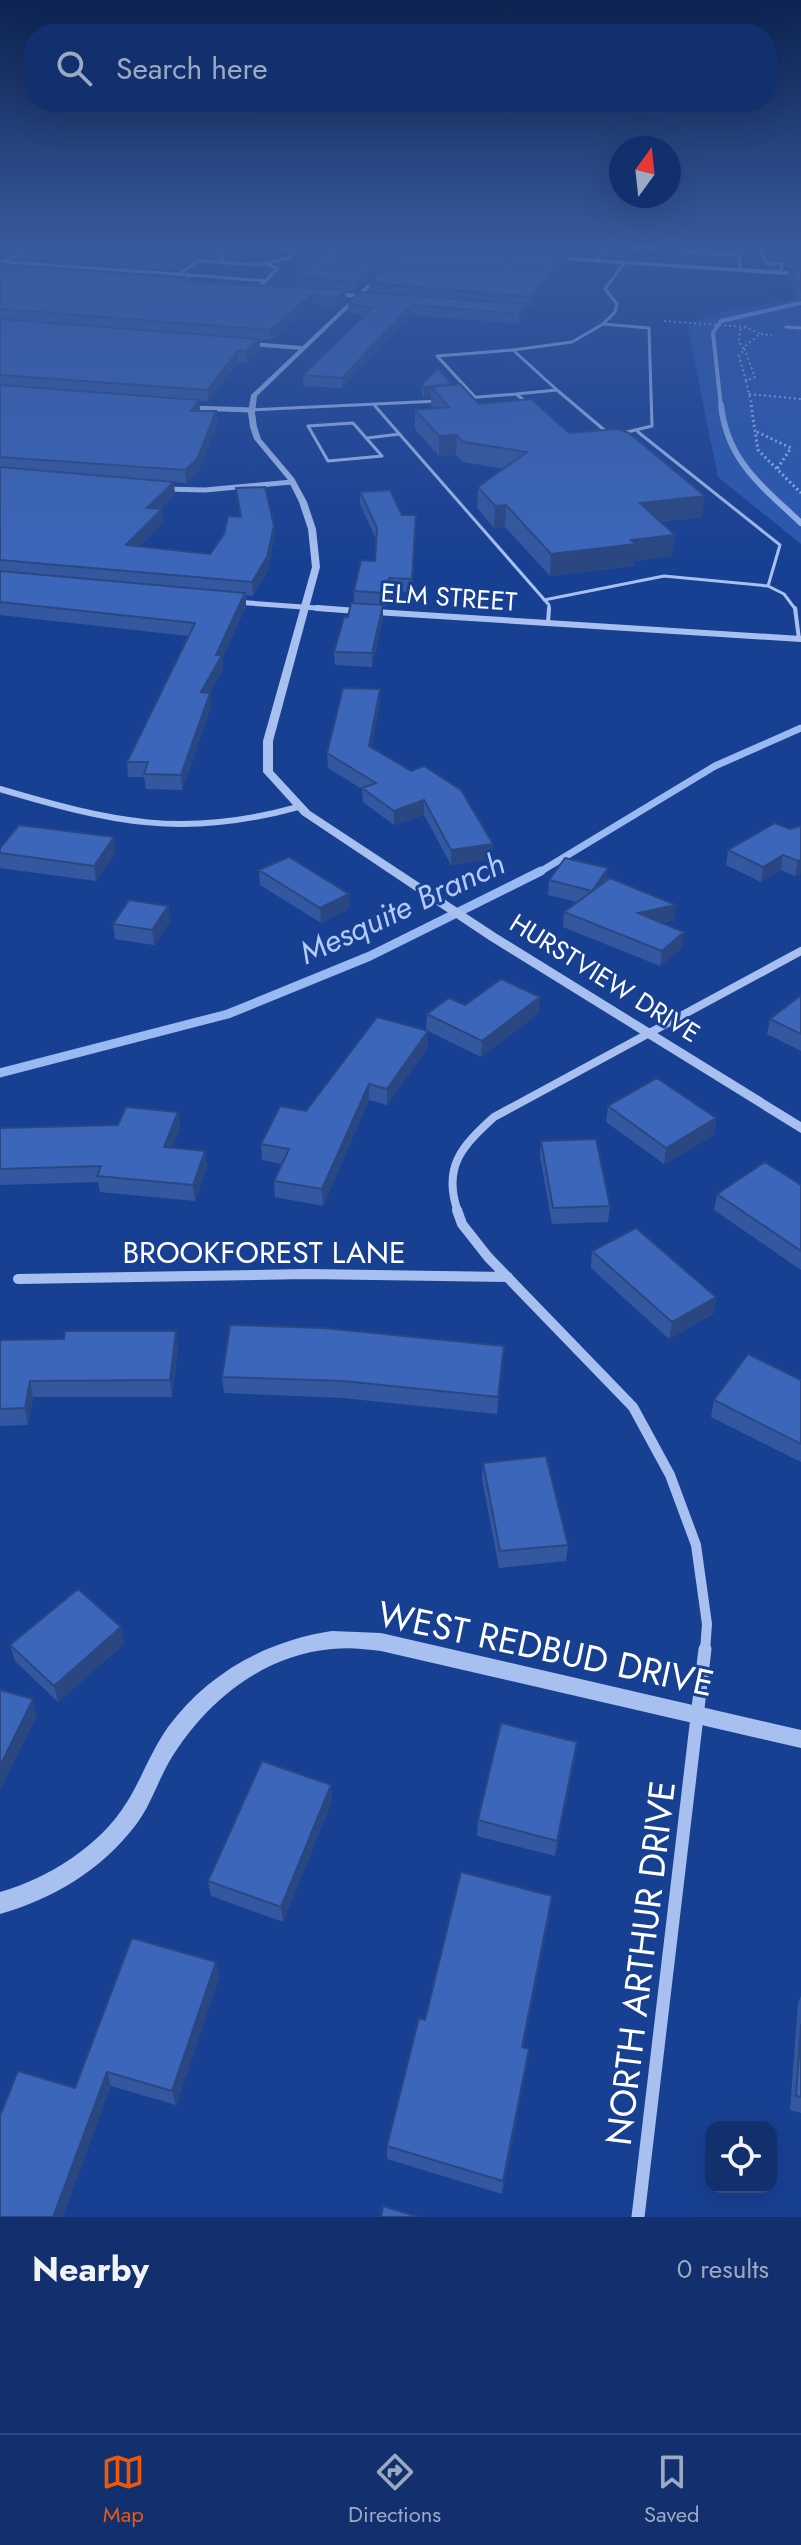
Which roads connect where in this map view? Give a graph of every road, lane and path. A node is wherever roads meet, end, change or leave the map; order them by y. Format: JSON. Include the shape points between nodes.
{"nodes":[{"id":1,"x":298,"y":351,"type":"edge"},
{"id":2,"x":495,"y":351,"type":"edge"},
{"id":3,"x":515,"y":351,"type":"edge"},
{"id":4,"x":650,"y":351,"type":"edge"},
{"id":5,"x":743,"y":351,"type":"edge"},
{"id":6,"x":745,"y":351,"type":"edge"},
{"id":7,"x":746,"y":381,"type":"junction"},
{"id":8,"x":557,"y":390,"type":"junction"},
{"id":9,"x":516,"y":394,"type":"junction"},
{"id":10,"x":749,"y":394,"type":"junction"},
{"id":11,"x":475,"y":397,"type":"junction"},
{"id":12,"x":461,"y":399,"type":"edge"},
{"id":13,"x":801,"y":399,"type":"edge"},
{"id":14,"x":447,"y":400,"type":"edge"},
{"id":15,"x":375,"y":406,"type":"junction"},
{"id":16,"x":184,"y":407,"type":"edge"},
{"id":17,"x":534,"y":408,"type":"edge"},
{"id":18,"x":251,"y":410,"type":"junction"},
{"id":19,"x":638,"y":432,"type":"junction"},
{"id":20,"x":757,"y":432,"type":"junction"},
{"id":21,"x":400,"y":434,"type":"junction"},
{"id":22,"x":610,"y":434,"type":"junction"},
{"id":23,"x":595,"y":435,"type":"edge"},
{"id":24,"x":367,"y":438,"type":"junction"},
{"id":25,"x":777,"y":469,"type":"junction"},
{"id":26,"x":292,"y":482,"type":"junction"},
{"id":27,"x":158,"y":489,"type":"edge"},
{"id":28,"x":801,"y":493,"type":"edge"},
{"id":29,"x":768,"y":586,"type":"junction"},
{"id":30,"x":544,"y":600,"type":"junction"},
{"id":31,"x":227,"y":601,"type":"edge"},
{"id":32,"x":304,"y":607,"type":"junction"},
{"id":33,"x":548,"y":623,"type":"junction"},
{"id":34,"x":800,"y":639,"type":"edge"},
{"id":35,"x":0,"y":789,"type":"edge"},
{"id":36,"x":298,"y":807,"type":"junction"},
{"id":37,"x":801,"y":951,"type":"edge"},
{"id":38,"x":648,"y":1032,"type":"junction"},
{"id":39,"x":801,"y":1128,"type":"edge"},
{"id":40,"x":509,"y":1277,"type":"junction"},
{"id":41,"x":18,"y":1279,"type":"dead end"},
{"id":42,"x":699,"y":1715,"type":"junction"},
{"id":43,"x":801,"y":1739,"type":"edge"},
{"id":44,"x":0,"y":1903,"type":"edge"},
{"id":45,"x":638,"y":2217,"type":"edge"}],
"edges":[{"from":1,"to":18,"type":"street","via":[[254,395]]},
{"from":2,"to":11,"type":"lane","via":[[437,356]]},
{"from":3,"to":8,"type":"lane"},
{"from":4,"to":19,"type":"lane","via":[[652,426]]},
{"from":5,"to":7,"type":"path","via":[[739,356]]},
{"from":6,"to":7,"type":"path","via":[[755,377]]},
{"from":7,"to":10,"type":"path"},
{"from":8,"to":9,"type":"lane"},
{"from":8,"to":22,"type":"lane"},
{"from":9,"to":11,"type":"lane"},
{"from":9,"to":17,"type":"lane"},
{"from":10,"to":13,"type":"path"},
{"from":10,"to":20,"type":"path"},
{"from":11,"to":12,"type":"lane"},
{"from":14,"to":15,"type":"lane"},
{"from":15,"to":18,"type":"lane"},
{"from":15,"to":21,"type":"lane"},
{"from":16,"to":18,"type":"street"},
{"from":18,"to":26,"type":"street","name":"HURSTVIEW DRIVE","via":[[255,437]]},
{"from":19,"to":22,"type":"lane"},
{"from":19,"to":29,"type":"lane","via":[[780,545]]},
{"from":20,"to":25,"type":"path","via":[[758,454]]},
{"from":20,"to":25,"type":"path","via":[[791,448]]},
{"from":21,"to":24,"type":"lane"},
{"from":21,"to":30,"type":"lane"},
{"from":22,"to":23,"type":"lane"},
{"from":24,"to":24,"type":"lane","via":[[353,423],[308,426],[328,461],[382,456]]},
{"from":25,"to":28,"type":"path"},
{"from":26,"to":27,"type":"street"},
{"from":26,"to":32,"type":"street","name":"HURSTVIEW DRIVE","via":[[315,539],[316,567]]},
{"from":29,"to":30,"type":"lane","via":[[664,576]]},
{"from":29,"to":34,"type":"lane","via":[[785,591],[794,604]]},
{"from":30,"to":33,"type":"lane","via":[[549,605]]},
{"from":31,"to":32,"type":"street","name":"ELM STREET"},
{"from":32,"to":33,"type":"street","name":"ELM STREET"},
{"from":32,"to":36,"type":"street","name":"HURSTVIEW DRIVE","via":[[266,762],[268,772]]},
{"from":33,"to":34,"type":"street","name":"ELM STREET"},
{"from":35,"to":36,"type":"street","via":[[96,818],[163,828],[258,820]]},
{"from":36,"to":38,"type":"street","name":"HURSTVIEW DRIVE"},
{"from":37,"to":38,"type":"street","name":"NORTH ARTHUR DRIVE"},
{"from":38,"to":39,"type":"street","name":"HURSTVIEW DRIVE"},
{"from":38,"to":40,"type":"street","name":"NORTH ARTHUR DRIVE","via":[[494,1117],[468,1141],[453,1168],[451,1193],[462,1224]]},
{"from":40,"to":41,"type":"street","name":"BROOKFOREST LANE"},
{"from":40,"to":42,"type":"street","name":"NORTH ARTHUR DRIVE","via":[[633,1407],[670,1475],[696,1545],[707,1624]]},
{"from":42,"to":43,"type":"street","name":"WEST REDBUD DRIVE"},
{"from":42,"to":44,"type":"street","name":"WEST REDBUD DRIVE","via":[[381,1642],[330,1640],[272,1653],[192,1710],[162,1754],[131,1816],[95,1851],[28,1897]]},
{"from":42,"to":45,"type":"street","name":"NORTH ARTHUR DRIVE"}]}
